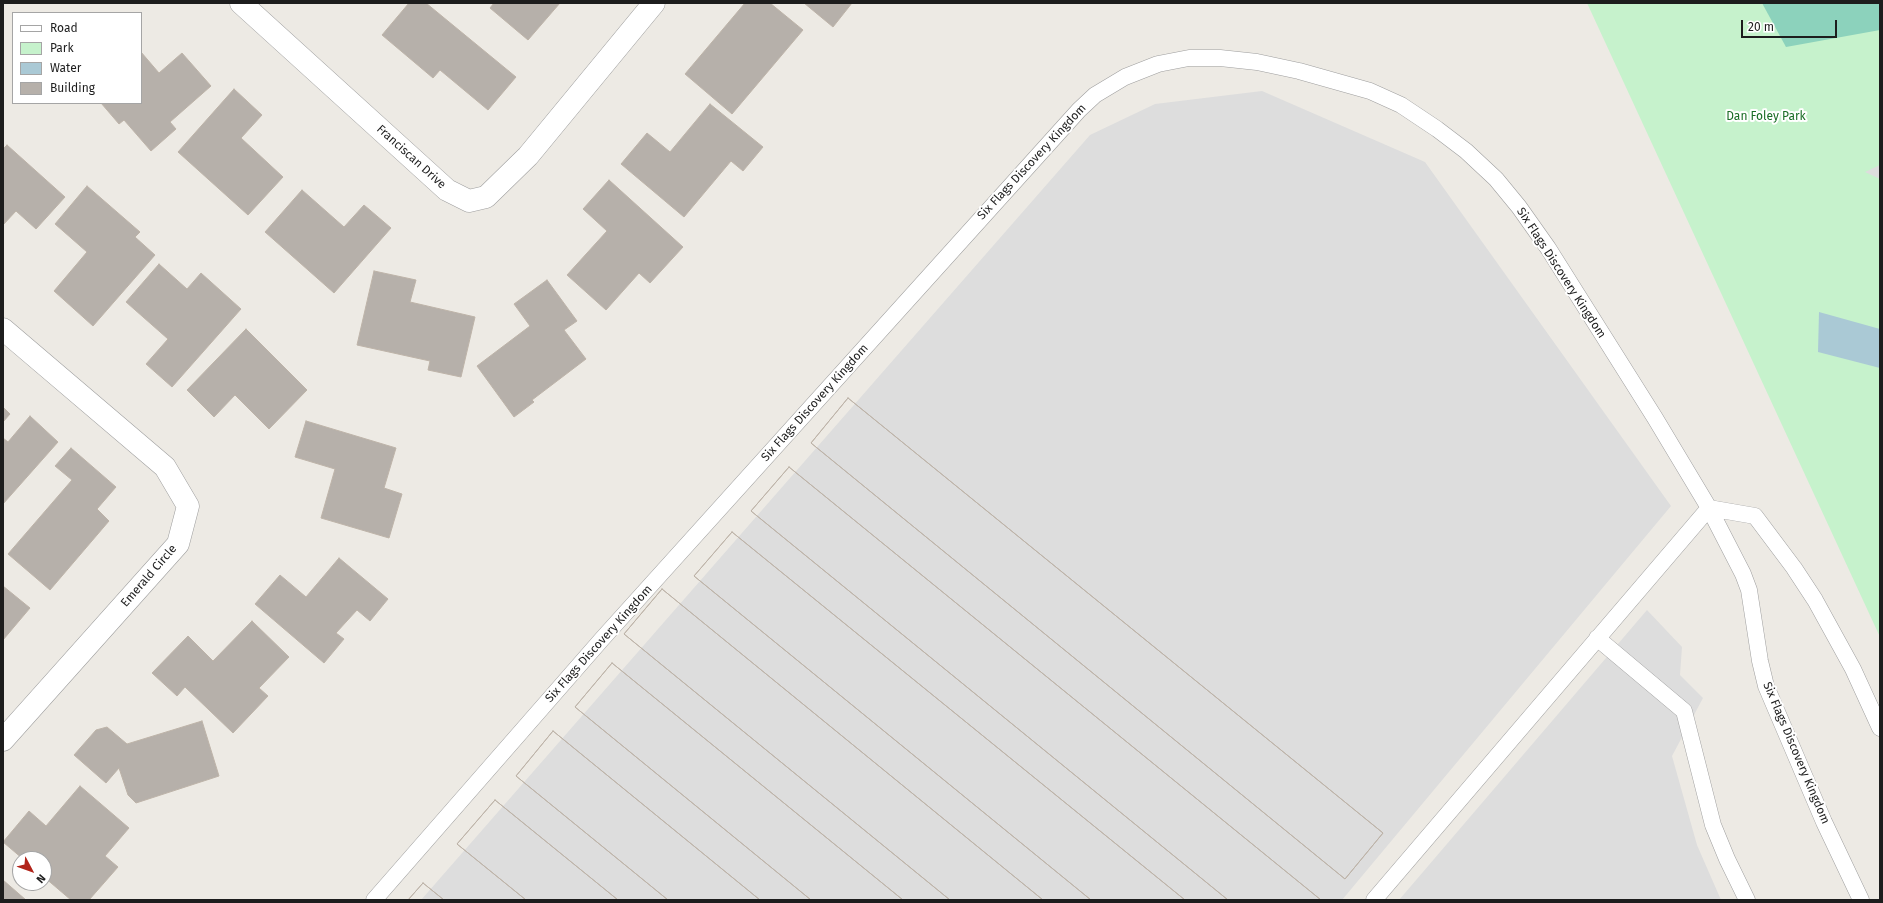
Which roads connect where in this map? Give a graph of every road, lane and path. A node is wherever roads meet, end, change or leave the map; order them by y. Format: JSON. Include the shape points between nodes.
{"nodes":[{"id":1,"x":241,"y":3,"type":"edge"},
{"id":2,"x":654,"y":3,"type":"edge"},
{"id":3,"x":3,"y":329,"type":"edge"},
{"id":4,"x":1709,"y":508,"type":"junction"},
{"id":5,"x":1597,"y":638,"type":"junction"},
{"id":6,"x":1880,"y":728,"type":"edge"},
{"id":7,"x":3,"y":740,"type":"edge"},
{"id":8,"x":374,"y":900,"type":"edge"},
{"id":9,"x":1374,"y":900,"type":"edge"},
{"id":10,"x":1747,"y":900,"type":"edge"},
{"id":11,"x":1861,"y":900,"type":"edge"}],
"edges":[{"from":1,"to":2,"type":"street","name":"Franciscan Drive","via":[[447,190],[469,201],[486,198],[528,156]]},
{"from":3,"to":7,"type":"street","name":"Emerald Circle","via":[[165,467],[188,506],[178,544]]},
{"from":4,"to":5,"type":"lane"},
{"from":4,"to":6,"type":"lane","via":[[1755,516],[1815,600],[1853,669]]},
{"from":4,"to":8,"type":"lane","name":"Six Flags Discovery Kingdom","via":[[1548,248],[1496,179],[1466,151],[1400,105],[1370,91],[1340,82],[1264,63],[1220,58],[1189,58],[1158,64],[1126,77],[1095,96],[1079,110],[602,639]]},
{"from":4,"to":11,"type":"lane","name":"Six Flags Discovery Kingdom","via":[[1749,590],[1766,686],[1824,822]]},
{"from":5,"to":9,"type":"lane"},
{"from":5,"to":10,"type":"lane","via":[[1684,711],[1713,825]]}]}
